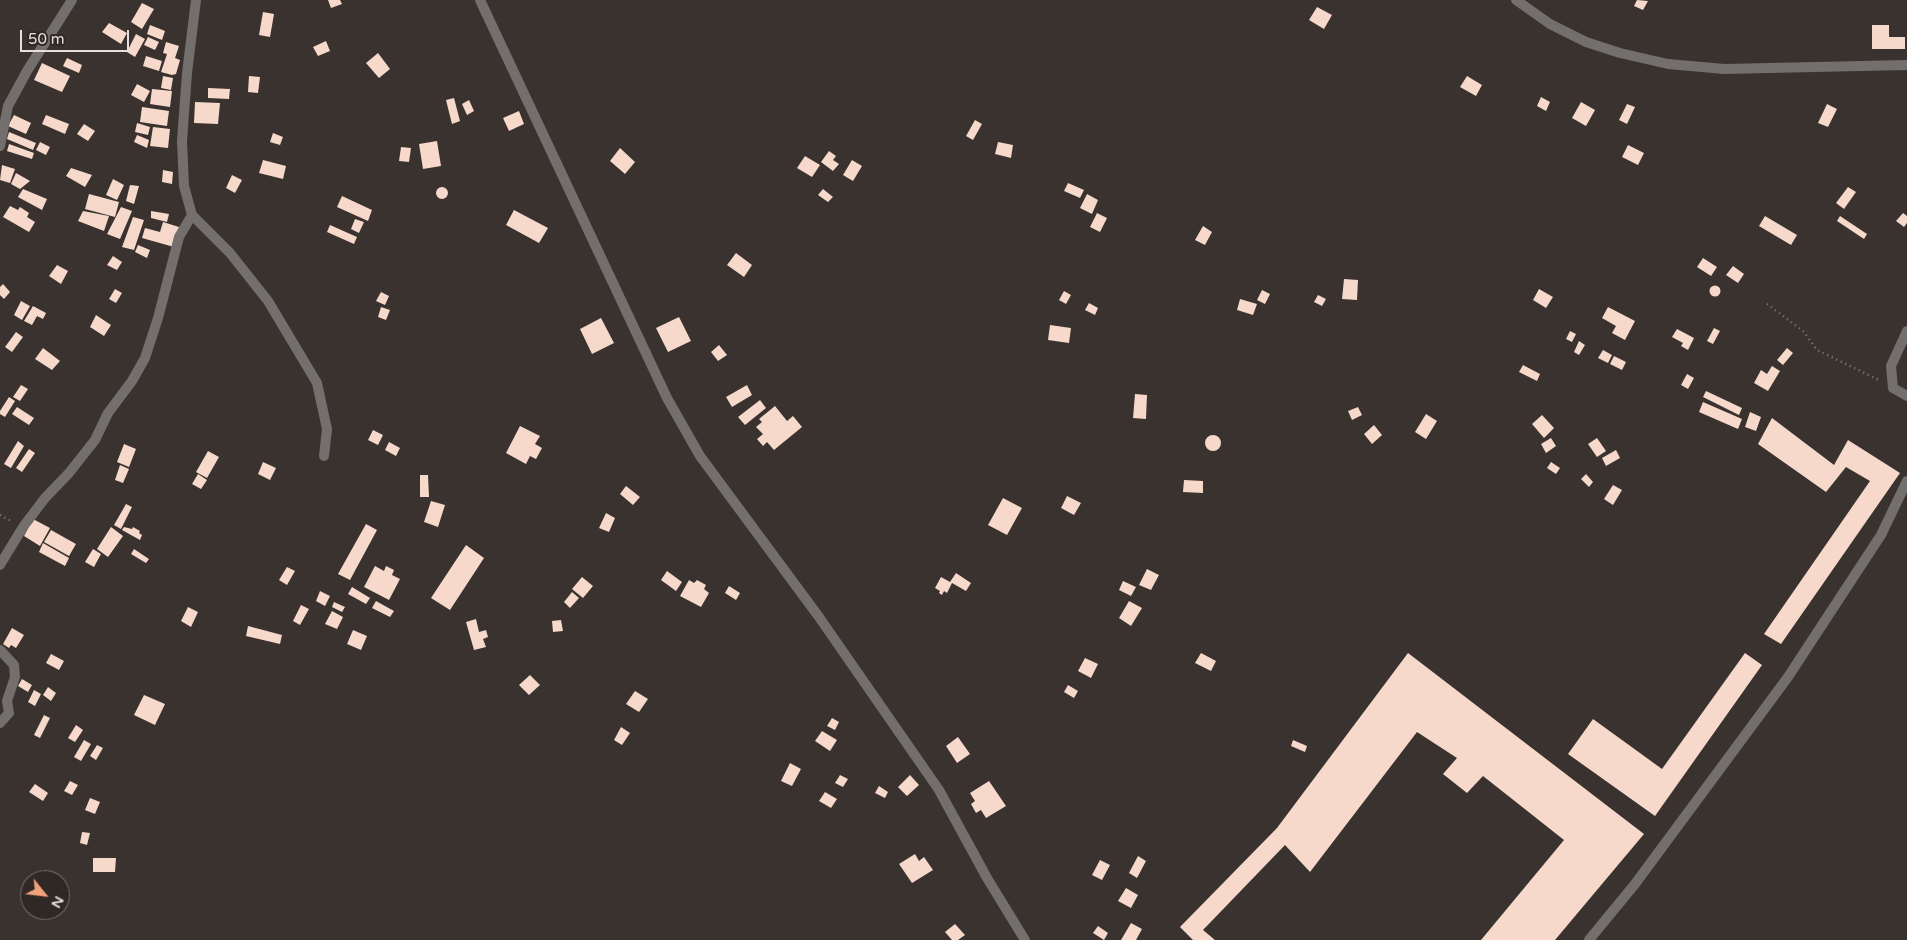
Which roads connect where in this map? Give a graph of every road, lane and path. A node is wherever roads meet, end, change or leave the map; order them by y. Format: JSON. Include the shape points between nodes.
{"nodes":[{"id":1,"x":72,"y":0,"type":"edge"},
{"id":2,"x":196,"y":0,"type":"edge"},
{"id":3,"x":480,"y":0,"type":"edge"},
{"id":4,"x":1516,"y":0,"type":"edge"},
{"id":5,"x":1907,"y":65,"type":"edge"},
{"id":6,"x":0,"y":146,"type":"edge"},
{"id":7,"x":192,"y":215,"type":"junction"},
{"id":8,"x":1767,"y":304,"type":"dead end"},
{"id":9,"x":1907,"y":331,"type":"edge"},
{"id":10,"x":1893,"y":388,"type":"junction"},
{"id":11,"x":1907,"y":396,"type":"edge"},
{"id":12,"x":324,"y":456,"type":"dead end"},
{"id":13,"x":1907,"y":481,"type":"edge"},
{"id":14,"x":0,"y":565,"type":"edge"},
{"id":15,"x":0,"y":650,"type":"edge"},
{"id":16,"x":0,"y":723,"type":"edge"},
{"id":17,"x":1025,"y":940,"type":"edge"},
{"id":18,"x":1589,"y":940,"type":"edge"}],
"edges":[{"from":1,"to":6,"type":"street","via":[[8,106]]},
{"from":2,"to":7,"type":"street","via":[[182,142],[184,186]]},
{"from":3,"to":17,"type":"street","via":[[667,398],[700,456],[819,616],[939,790]]},
{"from":4,"to":5,"type":"street","via":[[1550,24],[1586,42],[1668,64],[1724,69]]},
{"from":7,"to":12,"type":"street","via":[[230,253],[268,301],[317,383],[327,429]]},
{"from":7,"to":14,"type":"street","via":[[178,237],[145,358],[94,440],[23,527]]},
{"from":8,"to":10,"type":"path","via":[[1803,331],[1817,350],[1865,371]]},
{"from":9,"to":10,"type":"street","via":[[1891,366]]},
{"from":10,"to":11,"type":"street"},
{"from":13,"to":18,"type":"street","via":[[1881,535],[1788,677],[1635,884]]},
{"from":15,"to":16,"type":"street","via":[[14,665],[15,677],[7,701],[9,714]]}]}
